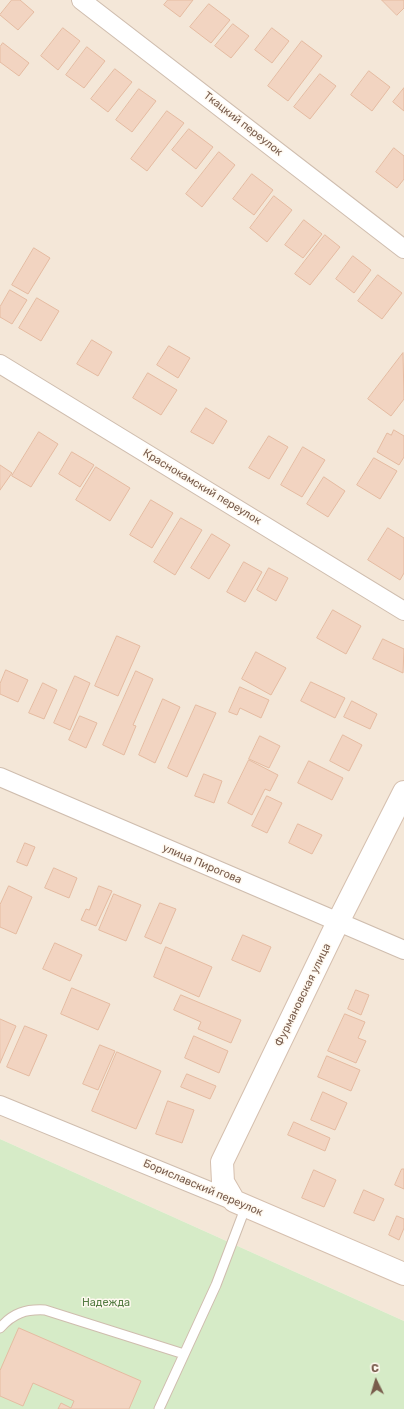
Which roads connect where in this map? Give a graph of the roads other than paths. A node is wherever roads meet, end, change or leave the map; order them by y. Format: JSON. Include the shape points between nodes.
{"nodes":[{"id":1,"x":81,"y":0,"type":"edge"},
{"id":2,"x":404,"y":249,"type":"edge"},
{"id":3,"x":0,"y":364,"type":"edge"},
{"id":4,"x":404,"y":611,"type":"edge"},
{"id":5,"x":0,"y":777,"type":"edge"},
{"id":6,"x":404,"y":792,"type":"edge"},
{"id":7,"x":338,"y":922,"type":"junction"},
{"id":8,"x":404,"y":950,"type":"edge"},
{"id":9,"x":0,"y":1105,"type":"edge"},
{"id":10,"x":240,"y":1203,"type":"junction"},
{"id":11,"x":404,"y":1274,"type":"edge"},
{"id":12,"x":0,"y":1328,"type":"edge"},
{"id":13,"x":184,"y":1354,"type":"junction"},
{"id":14,"x":159,"y":1409,"type":"edge"}],
"edges":[{"from":1,"to":2,"type":"street","name":"Ткацкий переулок"},
{"from":3,"to":4,"type":"street","name":"Краснокамский переулок"},
{"from":5,"to":7,"type":"street","name":"улица Пирогова"},
{"from":6,"to":7,"type":"street","name":"Фурмановская улица"},
{"from":7,"to":8,"type":"street","name":"улица Пирогова"},
{"from":7,"to":10,"type":"street","name":"Фурмановская улица","via":[[222,1162],[223,1182]]},
{"from":9,"to":10,"type":"street","name":"Бориславский переулок"},
{"from":10,"to":11,"type":"street","name":"Бориславский переулок"},
{"from":10,"to":13,"type":"lane","via":[[216,1285]]},
{"from":12,"to":13,"type":"lane","via":[[5,1322],[27,1309],[45,1310]]},
{"from":13,"to":14,"type":"lane"}]}
